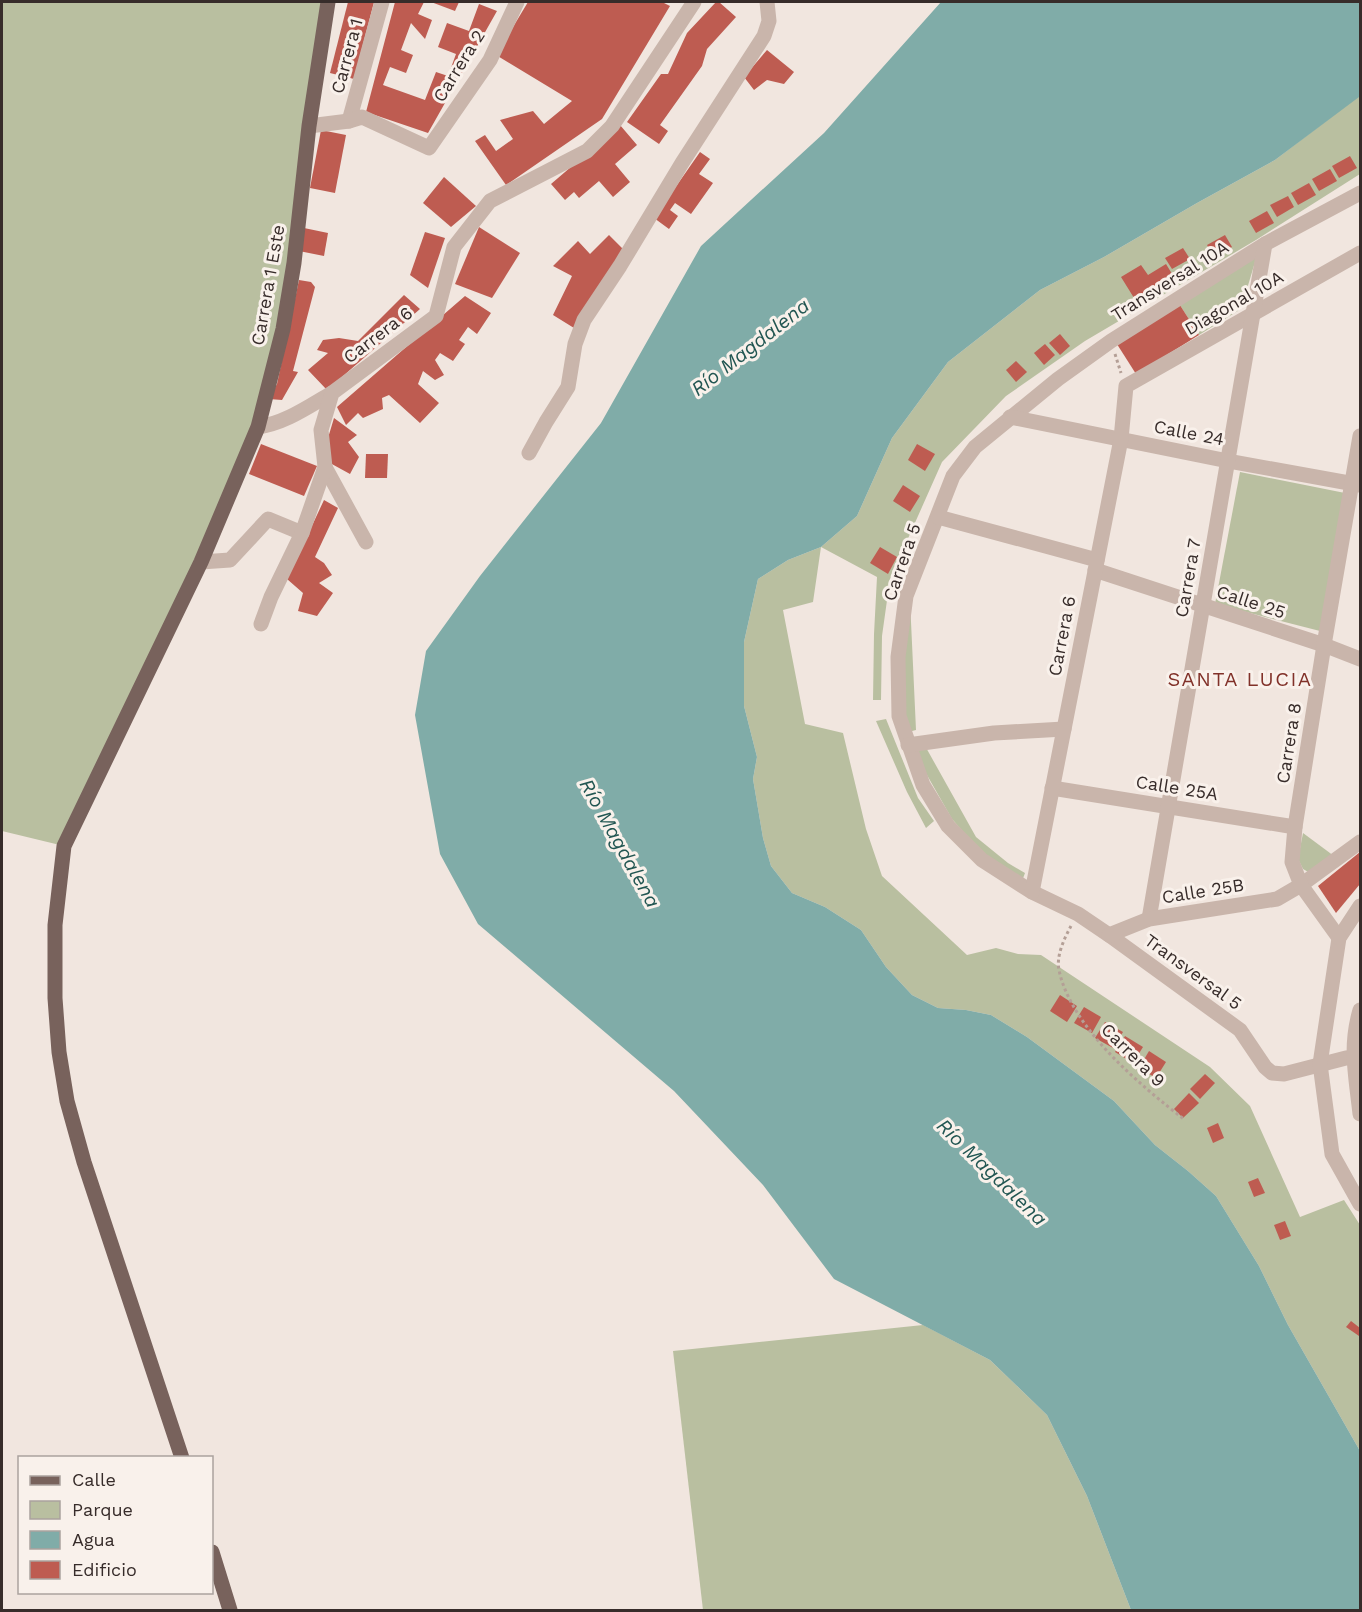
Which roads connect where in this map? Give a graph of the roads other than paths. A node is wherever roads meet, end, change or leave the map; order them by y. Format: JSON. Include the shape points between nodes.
{"nodes":[{"id":1,"x":328,"y":2,"type":"edge"},
{"id":2,"x":382,"y":2,"type":"edge"},
{"id":3,"x":517,"y":2,"type":"edge"},
{"id":4,"x":690,"y":2,"type":"edge"},
{"id":5,"x":767,"y":2,"type":"edge"},
{"id":6,"x":349,"y":121,"type":"junction"},
{"id":7,"x":309,"y":126,"type":"junction"},
{"id":8,"x":1360,"y":193,"type":"edge"},
{"id":9,"x":1265,"y":244,"type":"junction"},
{"id":10,"x":1360,"y":253,"type":"edge"},
{"id":11,"x":1253,"y":315,"type":"junction"},
{"id":12,"x":1125,"y":386,"type":"joint"},
{"id":13,"x":332,"y":393,"type":"junction"},
{"id":14,"x":1010,"y":417,"type":"junction"},
{"id":15,"x":258,"y":427,"type":"junction"},
{"id":16,"x":1360,"y":436,"type":"edge"},
{"id":17,"x":1121,"y":440,"type":"junction"},
{"id":18,"x":529,"y":453,"type":"dead end"},
{"id":19,"x":1228,"y":461,"type":"junction"},
{"id":20,"x":325,"y":467,"type":"junction"},
{"id":21,"x":1356,"y":484,"type":"edge"},
{"id":22,"x":938,"y":517,"type":"junction"},
{"id":23,"x":302,"y":533,"type":"junction"},
{"id":24,"x":366,"y":542,"type":"dead end"},
{"id":25,"x":201,"y":562,"type":"junction"},
{"id":26,"x":1096,"y":565,"type":"junction"},
{"id":27,"x":1203,"y":607,"type":"junction"},
{"id":28,"x":261,"y":624,"type":"dead end"},
{"id":29,"x":1324,"y":645,"type":"junction"},
{"id":30,"x":1360,"y":659,"type":"edge"},
{"id":31,"x":1064,"y":729,"type":"junction"},
{"id":32,"x":908,"y":745,"type":"junction"},
{"id":33,"x":1052,"y":788,"type":"junction"},
{"id":34,"x":1168,"y":806,"type":"junction"},
{"id":35,"x":1295,"y":827,"type":"junction"},
{"id":36,"x":1360,"y":842,"type":"edge"},
{"id":37,"x":1301,"y":885,"type":"junction"},
{"id":38,"x":1032,"y":892,"type":"junction"},
{"id":39,"x":1360,"y":906,"type":"edge"},
{"id":40,"x":1149,"y":919,"type":"junction"},
{"id":41,"x":1109,"y":935,"type":"junction"},
{"id":42,"x":1339,"y":938,"type":"junction"},
{"id":43,"x":1360,"y":1010,"type":"edge"},
{"id":44,"x":1357,"y":1057,"type":"edge"},
{"id":45,"x":1320,"y":1064,"type":"junction"},
{"id":46,"x":1360,"y":1114,"type":"edge"},
{"id":47,"x":1360,"y":1204,"type":"edge"},
{"id":48,"x":181,"y":1456,"type":"edge"},
{"id":49,"x":213,"y":1555,"type":"edge"},
{"id":50,"x":230,"y":1611,"type":"edge"}],
"edges":[{"from":1,"to":7,"type":"main road","name":"Carrera 1 Este"},
{"from":2,"to":6,"type":"street","name":"Carrera 1"},
{"from":3,"to":6,"type":"street","name":"Carrera 2","via":[[490,60],[429,148],[362,117]]},
{"from":4,"to":13,"type":"street","name":"Carrera 6","via":[[612,126],[587,151],[490,201],[454,247],[436,316]]},
{"from":5,"to":18,"type":"street","via":[[769,21],[764,36],[584,320],[575,344],[568,387]]},
{"from":6,"to":7,"type":"street"},
{"from":7,"to":15,"type":"main road","name":"Carrera 1 Este","via":[[283,329]]},
{"from":8,"to":9,"type":"street","name":"Transversal 10A"},
{"from":9,"to":11,"type":"street","name":"Carrera 7"},
{"from":9,"to":14,"type":"street","name":"Transversal 10A","via":[[1111,341]]},
{"from":10,"to":11,"type":"street","name":"Diagonal 10A"},
{"from":11,"to":12,"type":"street","name":"Diagonal 10A"},
{"from":11,"to":19,"type":"street","name":"Carrera 7"},
{"from":12,"to":17,"type":"street","name":"Carrera 6"},
{"from":13,"to":15,"type":"street","name":"Carrera 6","via":[[290,417]]},
{"from":13,"to":20,"type":"street","via":[[321,430]]},
{"from":14,"to":17,"type":"street","name":"Calle 24"},
{"from":14,"to":22,"type":"street","name":"Carrera 5","via":[[975,447],[953,476]]},
{"from":15,"to":25,"type":"main road","name":"Carrera 1 Este"},
{"from":16,"to":21,"type":"street","name":"Carrera 8"},
{"from":17,"to":19,"type":"street","name":"Calle 24"},
{"from":17,"to":26,"type":"street","name":"Carrera 6"},
{"from":19,"to":21,"type":"street","name":"Calle 24"},
{"from":19,"to":27,"type":"street","name":"Carrera 7"},
{"from":20,"to":23,"type":"street"},
{"from":20,"to":24,"type":"street"},
{"from":21,"to":29,"type":"street","name":"Carrera 8"},
{"from":22,"to":26,"type":"street","name":"Calle 25"},
{"from":22,"to":32,"type":"street","name":"Carrera 5","via":[[906,596],[898,657],[899,716]]},
{"from":23,"to":25,"type":"street","via":[[268,519],[230,560]]},
{"from":23,"to":28,"type":"street"},
{"from":25,"to":48,"type":"main road","name":"Carrera 1 Este","via":[[64,846],[55,925],[55,998],[67,1101]]},
{"from":26,"to":27,"type":"street","name":"Calle 25"},
{"from":26,"to":31,"type":"street","name":"Carrera 6"},
{"from":27,"to":29,"type":"street","name":"Calle 25"},
{"from":27,"to":34,"type":"street","name":"Carrera 7"},
{"from":29,"to":30,"type":"street","name":"Calle 25"},
{"from":29,"to":35,"type":"street","name":"Carrera 8"},
{"from":31,"to":32,"type":"street","via":[[994,733]]},
{"from":31,"to":33,"type":"street","name":"Carrera 6"},
{"from":32,"to":38,"type":"street","name":"Carrera 5","via":[[923,785],[948,826],[982,860]]},
{"from":33,"to":34,"type":"street","name":"Calle 25A"},
{"from":33,"to":38,"type":"street","name":"Carrera 6"},
{"from":34,"to":35,"type":"street","name":"Calle 25A"},
{"from":34,"to":40,"type":"street","name":"Carrera 7"},
{"from":35,"to":37,"type":"street","name":"Carrera 8","via":[[1292,862]]},
{"from":36,"to":37,"type":"street","name":"Calle 25B"},
{"from":37,"to":40,"type":"street","name":"Calle 25B","via":[[1277,899]]},
{"from":37,"to":42,"type":"street","name":"Carrera 8"},
{"from":38,"to":41,"type":"street","name":"Carrera 5","via":[[1078,914]]},
{"from":39,"to":42,"type":"street"},
{"from":40,"to":41,"type":"street","name":"Calle 25B"},
{"from":41,"to":45,"type":"street","name":"Transversal 5","via":[[1240,1030],[1272,1073],[1284,1074]]},
{"from":42,"to":45,"type":"street"},
{"from":43,"to":44,"type":"street","via":[[1354,1031]]},
{"from":44,"to":45,"type":"street"},
{"from":44,"to":46,"type":"street"},
{"from":45,"to":47,"type":"street","via":[[1332,1154]]},
{"from":49,"to":50,"type":"main road"}]}
